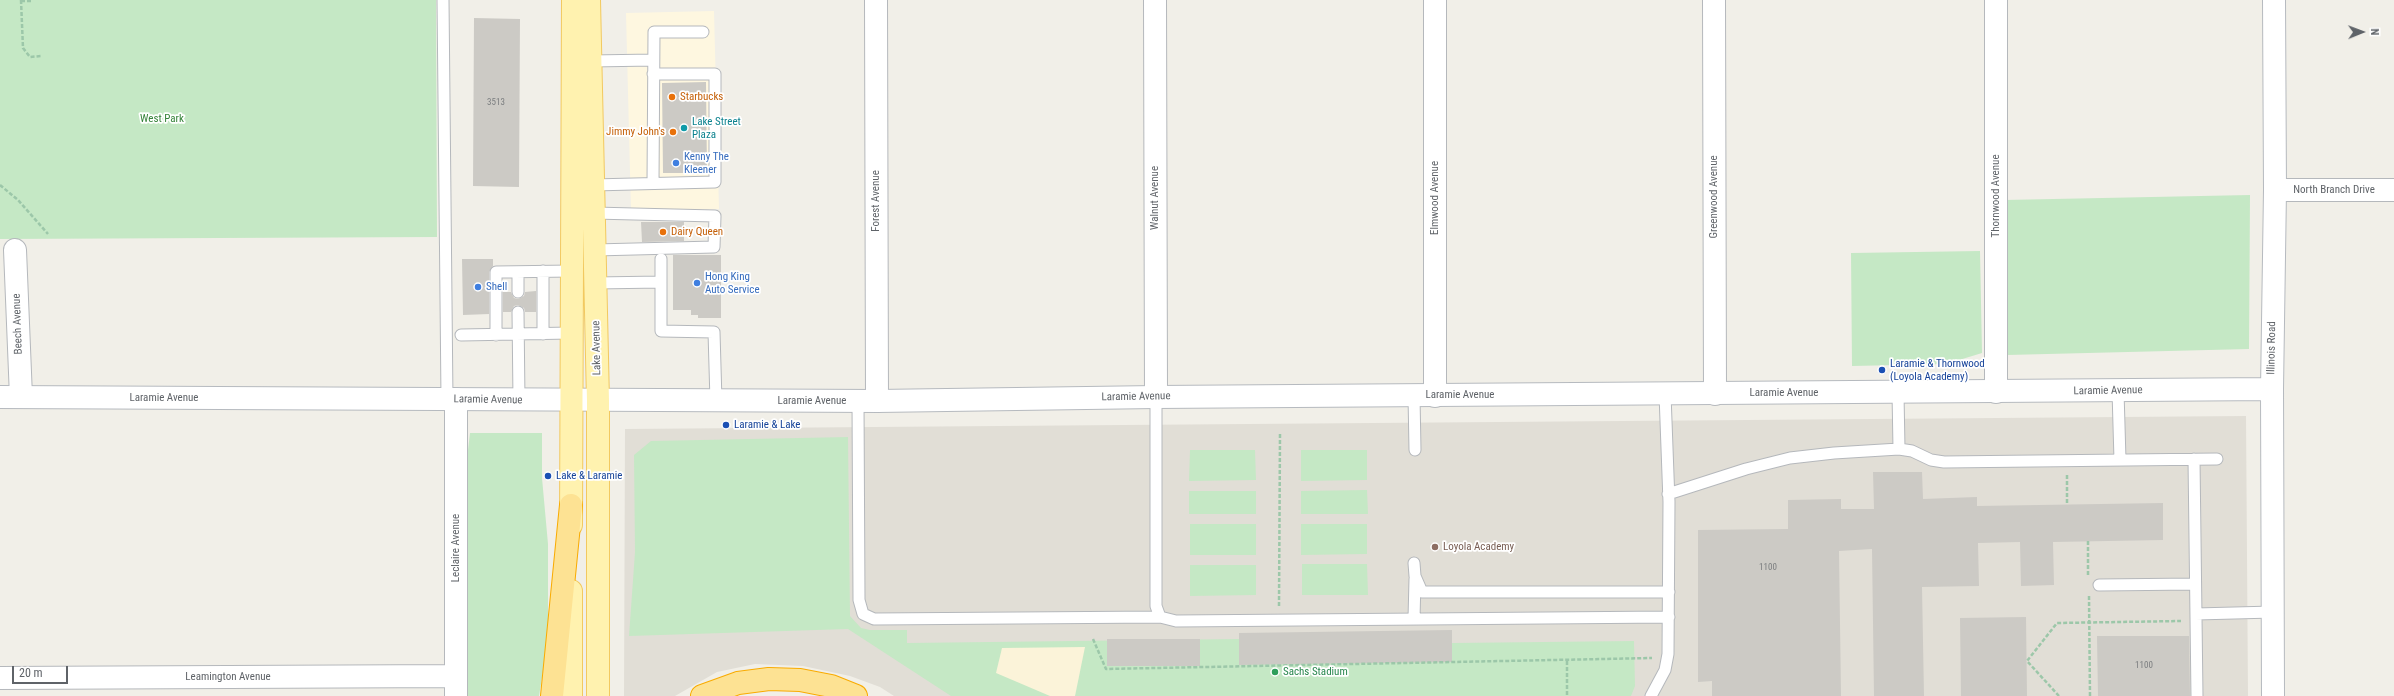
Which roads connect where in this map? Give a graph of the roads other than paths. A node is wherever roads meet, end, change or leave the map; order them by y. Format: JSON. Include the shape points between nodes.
{"nodes":[{"id":1,"x":443,"y":0,"type":"edge"},
{"id":2,"x":573,"y":0,"type":"edge"},
{"id":3,"x":589,"y":0,"type":"edge"},
{"id":4,"x":876,"y":0,"type":"edge"},
{"id":5,"x":1155,"y":0,"type":"edge"},
{"id":6,"x":1434,"y":0,"type":"edge"},
{"id":7,"x":1714,"y":0,"type":"edge"},
{"id":8,"x":1996,"y":0,"type":"edge"},
{"id":9,"x":2274,"y":0,"type":"edge"},
{"id":10,"x":703,"y":32,"type":"dead end"},
{"id":11,"x":653,"y":60,"type":"junction"},
{"id":12,"x":591,"y":61,"type":"junction"},
{"id":13,"x":653,"y":74,"type":"junction"},
{"id":14,"x":653,"y":184,"type":"junction"},
{"id":15,"x":593,"y":185,"type":"junction"},
{"id":16,"x":2275,"y":190,"type":"junction"},
{"id":17,"x":2394,"y":190,"type":"edge"},
{"id":18,"x":594,"y":213,"type":"junction"},
{"id":19,"x":15,"y":250,"type":"dead end"},
{"id":20,"x":594,"y":250,"type":"junction"},
{"id":21,"x":661,"y":259,"type":"dead end"},
{"id":22,"x":543,"y":271,"type":"junction"},
{"id":23,"x":572,"y":271,"type":"junction"},
{"id":24,"x":518,"y":272,"type":"junction"},
{"id":25,"x":661,"y":282,"type":"junction"},
{"id":26,"x":595,"y":283,"type":"junction"},
{"id":27,"x":518,"y":292,"type":"dead end"},
{"id":28,"x":518,"y":312,"type":"dead end"},
{"id":29,"x":518,"y":334,"type":"junction"},
{"id":30,"x":543,"y":334,"type":"junction"},
{"id":31,"x":571,"y":334,"type":"junction"},
{"id":32,"x":461,"y":335,"type":"dead end"},
{"id":33,"x":496,"y":335,"type":"junction"},
{"id":34,"x":2272,"y":389,"type":"junction"},
{"id":35,"x":2118,"y":391,"type":"junction"},
{"id":36,"x":1996,"y":392,"type":"junction"},
{"id":37,"x":1898,"y":393,"type":"junction"},
{"id":38,"x":1665,"y":394,"type":"junction"},
{"id":39,"x":1715,"y":394,"type":"junction"},
{"id":40,"x":1156,"y":396,"type":"junction"},
{"id":41,"x":1424,"y":396,"type":"junction"},
{"id":42,"x":10,"y":397,"type":"edge"},
{"id":43,"x":451,"y":399,"type":"junction"},
{"id":44,"x":519,"y":400,"type":"junction"},
{"id":45,"x":571,"y":401,"type":"junction"},
{"id":46,"x":598,"y":401,"type":"junction"},
{"id":47,"x":716,"y":401,"type":"junction"},
{"id":48,"x":867,"y":401,"type":"junction"},
{"id":49,"x":1899,"y":449,"type":"junction"},
{"id":50,"x":1415,"y":450,"type":"dead end"},
{"id":51,"x":2194,"y":459,"type":"junction"},
{"id":52,"x":2217,"y":459,"type":"dead end"},
{"id":53,"x":2120,"y":460,"type":"junction"},
{"id":54,"x":1668,"y":494,"type":"junction"},
{"id":55,"x":570,"y":505,"type":"junction"},
{"id":56,"x":1414,"y":563,"type":"dead end"},
{"id":57,"x":1415,"y":576,"type":"junction"},
{"id":58,"x":2195,"y":584,"type":"junction"},
{"id":59,"x":2099,"y":585,"type":"dead end"},
{"id":60,"x":1668,"y":592,"type":"junction"},
{"id":61,"x":2273,"y":612,"type":"junction"},
{"id":62,"x":1160,"y":617,"type":"junction"},
{"id":63,"x":1669,"y":617,"type":"junction"},
{"id":64,"x":2196,"y":618,"type":"junction"},
{"id":65,"x":1411,"y":619,"type":"junction"},
{"id":66,"x":0,"y":678,"type":"edge"},
{"id":67,"x":456,"y":686,"type":"edge"},
{"id":68,"x":552,"y":696,"type":"edge"},
{"id":69,"x":571,"y":696,"type":"edge"},
{"id":70,"x":598,"y":696,"type":"edge"},
{"id":71,"x":702,"y":696,"type":"edge"},
{"id":72,"x":856,"y":696,"type":"edge"},
{"id":73,"x":1651,"y":696,"type":"edge"},
{"id":74,"x":2197,"y":696,"type":"edge"},
{"id":75,"x":2273,"y":696,"type":"edge"}],
"edges":[{"from":1,"to":43,"type":"lane"},
{"from":2,"to":23,"type":"main road"},
{"from":3,"to":12,"type":"main road","name":"Lake Avenue"},
{"from":4,"to":48,"type":"street","name":"Forest Avenue"},
{"from":5,"to":40,"type":"street","name":"Walnut Avenue"},
{"from":6,"to":41,"type":"street","name":"Elmwood Avenue"},
{"from":7,"to":39,"type":"street","name":"Greenwood Avenue"},
{"from":8,"to":36,"type":"street","name":"Thornwood Avenue"},
{"from":9,"to":16,"type":"street","name":"Illinois Road"},
{"from":10,"to":11,"type":"lane","via":[[654,32]]},
{"from":11,"to":12,"type":"lane"},
{"from":11,"to":13,"type":"lane"},
{"from":12,"to":15,"type":"main road","name":"Lake Avenue"},
{"from":13,"to":14,"type":"lane"},
{"from":13,"to":14,"type":"lane","via":[[714,74],[716,182]]},
{"from":14,"to":15,"type":"lane"},
{"from":15,"to":18,"type":"main road","name":"Lake Avenue"},
{"from":16,"to":17,"type":"street","name":"North Branch Drive"},
{"from":16,"to":34,"type":"street","name":"Illinois Road"},
{"from":18,"to":20,"type":"main road","name":"Lake Avenue"},
{"from":18,"to":20,"type":"lane","via":[[714,216],[714,247]]},
{"from":19,"to":42,"type":"street","name":"Beech Avenue"},
{"from":20,"to":26,"type":"main road","name":"Lake Avenue"},
{"from":21,"to":25,"type":"lane"},
{"from":22,"to":23,"type":"lane"},
{"from":22,"to":24,"type":"lane"},
{"from":22,"to":30,"type":"lane"},
{"from":23,"to":31,"type":"main road"},
{"from":24,"to":27,"type":"lane"},
{"from":24,"to":33,"type":"lane","via":[[496,272]]},
{"from":25,"to":26,"type":"lane"},
{"from":25,"to":47,"type":"lane","via":[[661,330],[714,332]]},
{"from":26,"to":46,"type":"main road","name":"Lake Avenue"},
{"from":28,"to":29,"type":"lane"},
{"from":29,"to":30,"type":"lane"},
{"from":29,"to":33,"type":"lane"},
{"from":29,"to":44,"type":"lane"},
{"from":30,"to":31,"type":"lane"},
{"from":31,"to":45,"type":"main road"},
{"from":32,"to":33,"type":"lane"},
{"from":34,"to":35,"type":"street","name":"Laramie Avenue"},
{"from":34,"to":61,"type":"street","name":"Illinois Road"},
{"from":35,"to":36,"type":"street","name":"Laramie Avenue"},
{"from":35,"to":53,"type":"lane"},
{"from":36,"to":37,"type":"street","name":"Laramie Avenue"},
{"from":37,"to":39,"type":"street","name":"Laramie Avenue"},
{"from":37,"to":49,"type":"lane"},
{"from":38,"to":39,"type":"street","name":"Laramie Avenue"},
{"from":38,"to":41,"type":"street","name":"Laramie Avenue"},
{"from":38,"to":54,"type":"lane"},
{"from":40,"to":41,"type":"street","name":"Laramie Avenue"},
{"from":40,"to":48,"type":"street","name":"Laramie Avenue"},
{"from":40,"to":62,"type":"lane","via":[[1156,606]]},
{"from":41,"to":50,"type":"lane"},
{"from":42,"to":43,"type":"street","name":"Laramie Avenue"},
{"from":43,"to":44,"type":"street","name":"Laramie Avenue"},
{"from":43,"to":67,"type":"street","name":"Leclaire Avenue"},
{"from":44,"to":45,"type":"street","name":"Laramie Avenue"},
{"from":45,"to":46,"type":"street","name":"Laramie Avenue"},
{"from":45,"to":55,"type":"main road"},
{"from":46,"to":47,"type":"street","name":"Laramie Avenue"},
{"from":46,"to":70,"type":"main road","name":"Lake Avenue"},
{"from":47,"to":48,"type":"street","name":"Laramie Avenue"},
{"from":48,"to":62,"type":"lane","via":[[859,600],[863,614],[874,619]]},
{"from":49,"to":53,"type":"lane","via":[[1944,462]]},
{"from":49,"to":54,"type":"lane","via":[[1790,458]]},
{"from":51,"to":52,"type":"lane"},
{"from":51,"to":53,"type":"lane"},
{"from":51,"to":58,"type":"lane"},
{"from":54,"to":60,"type":"lane"},
{"from":55,"to":68,"type":"highway"},
{"from":55,"to":69,"type":"main road"},
{"from":56,"to":57,"type":"lane"},
{"from":57,"to":60,"type":"lane","via":[[1422,592],[1430,593]]},
{"from":57,"to":65,"type":"lane"},
{"from":58,"to":59,"type":"lane"},
{"from":58,"to":64,"type":"lane"},
{"from":60,"to":63,"type":"lane"},
{"from":61,"to":64,"type":"lane"},
{"from":61,"to":75,"type":"street","name":"Illinois Road"},
{"from":62,"to":65,"type":"lane","via":[[1176,620]]},
{"from":63,"to":65,"type":"lane"},
{"from":63,"to":73,"type":"lane","via":[[1665,670]]},
{"from":64,"to":74,"type":"lane"},
{"from":66,"to":67,"type":"street","name":"Leamington Avenue"},
{"from":71,"to":72,"type":"highway","via":[[738,683],[769,680],[800,680],[831,686]]}]}
